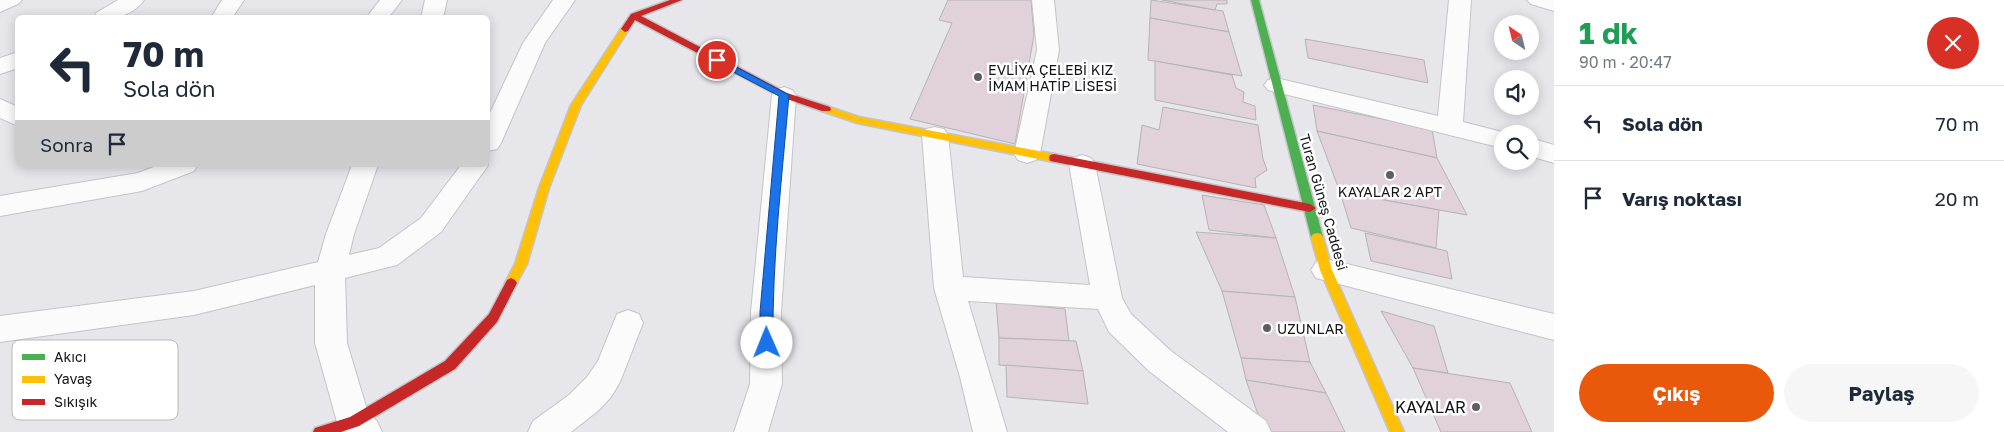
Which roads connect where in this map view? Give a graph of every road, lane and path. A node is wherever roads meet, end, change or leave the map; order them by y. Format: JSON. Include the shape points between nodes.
{"nodes":[{"id":1,"x":11,"y":0,"type":"edge"},
{"id":2,"x":133,"y":0,"type":"edge"},
{"id":3,"x":233,"y":0,"type":"edge"},
{"id":4,"x":391,"y":0,"type":"edge"},
{"id":5,"x":436,"y":0,"type":"edge"},
{"id":6,"x":564,"y":0,"type":"edge"},
{"id":7,"x":678,"y":0,"type":"edge"},
{"id":8,"x":1043,"y":0,"type":"edge"},
{"id":9,"x":1255,"y":0,"type":"edge"},
{"id":10,"x":1460,"y":0,"type":"edge"},
{"id":11,"x":1538,"y":0,"type":"edge"},
{"id":12,"x":1554,"y":5,"type":"edge"},
{"id":13,"x":0,"y":6,"type":"edge"},
{"id":14,"x":109,"y":15,"type":"edge"},
{"id":15,"x":224,"y":15,"type":"edge"},
{"id":16,"x":378,"y":15,"type":"edge"},
{"id":17,"x":433,"y":15,"type":"edge"},
{"id":18,"x":634,"y":16,"type":"junction"},
{"id":19,"x":15,"y":60,"type":"edge"},
{"id":20,"x":0,"y":67,"type":"edge"},
{"id":21,"x":1276,"y":85,"type":"junction"},
{"id":22,"x":784,"y":95,"type":"junction"},
{"id":23,"x":0,"y":107,"type":"edge"},
{"id":24,"x":15,"y":116,"type":"edge"},
{"id":25,"x":1450,"y":126,"type":"junction"},
{"id":26,"x":935,"y":135,"type":"junction"},
{"id":27,"x":1494,"y":138,"type":"edge"},
{"id":28,"x":490,"y":139,"type":"edge"},
{"id":29,"x":1539,"y":150,"type":"edge"},
{"id":30,"x":1028,"y":154,"type":"junction"},
{"id":31,"x":1554,"y":154,"type":"edge"},
{"id":32,"x":1082,"y":164,"type":"junction"},
{"id":33,"x":180,"y":167,"type":"edge"},
{"id":34,"x":364,"y":167,"type":"edge"},
{"id":35,"x":474,"y":167,"type":"edge"},
{"id":36,"x":0,"y":206,"type":"edge"},
{"id":37,"x":1310,"y":208,"type":"junction"},
{"id":38,"x":1326,"y":270,"type":"junction"},
{"id":39,"x":330,"y":272,"type":"junction"},
{"id":40,"x":949,"y":288,"type":"junction"},
{"id":41,"x":1107,"y":298,"type":"junction"},
{"id":42,"x":628,"y":323,"type":"dead end"},
{"id":43,"x":1554,"y":327,"type":"edge"},
{"id":44,"x":0,"y":329,"type":"edge"},
{"id":45,"x":360,"y":427,"type":"edge"},
{"id":46,"x":320,"y":432,"type":"edge"},
{"id":47,"x":545,"y":432,"type":"edge"},
{"id":48,"x":751,"y":432,"type":"edge"},
{"id":49,"x":990,"y":432,"type":"edge"},
{"id":50,"x":1254,"y":432,"type":"edge"},
{"id":51,"x":1397,"y":432,"type":"edge"}],
"edges":[{"from":1,"to":13,"type":"street"},
{"from":2,"to":14,"type":"street"},
{"from":3,"to":15,"type":"street"},
{"from":4,"to":16,"type":"street"},
{"from":5,"to":17,"type":"street"},
{"from":6,"to":28,"type":"street","via":[[534,43]]},
{"from":7,"to":18,"type":"street"},
{"from":8,"to":30,"type":"street","via":[[1048,50]]},
{"from":9,"to":21,"type":"street","name":"Turan Güneş Caddesi"},
{"from":10,"to":25,"type":"street"},
{"from":11,"to":12,"type":"street"},
{"from":18,"to":22,"type":"street"},
{"from":18,"to":45,"type":"street","via":[[576,105],[544,188],[521,264],[493,318],[450,365]]},
{"from":19,"to":20,"type":"street"},
{"from":21,"to":25,"type":"street"},
{"from":21,"to":37,"type":"street","name":"Turan Güneş Caddesi"},
{"from":22,"to":26,"type":"street","via":[[857,120]]},
{"from":22,"to":48,"type":"street","via":[[767,303],[766,384]]},
{"from":23,"to":24,"type":"street"},
{"from":25,"to":27,"type":"street"},
{"from":26,"to":30,"type":"street"},
{"from":26,"to":40,"type":"street"},
{"from":29,"to":31,"type":"street"},
{"from":30,"to":32,"type":"street"},
{"from":32,"to":37,"type":"street"},
{"from":32,"to":41,"type":"street"},
{"from":33,"to":36,"type":"street","via":[[142,182]]},
{"from":34,"to":39,"type":"street"},
{"from":35,"to":39,"type":"street","via":[[431,225],[387,257]]},
{"from":37,"to":38,"type":"street","name":"Turan Güneş Caddesi"},
{"from":38,"to":43,"type":"street"},
{"from":38,"to":51,"type":"street","name":"Turan Güneş Caddesi"},
{"from":39,"to":44,"type":"street","via":[[194,303]]},
{"from":39,"to":45,"type":"street","via":[[331,343]]},
{"from":40,"to":41,"type":"street"},
{"from":40,"to":49,"type":"street"},
{"from":41,"to":50,"type":"street","via":[[1120,323],[1160,361]]},
{"from":42,"to":47,"type":"street","via":[[608,374],[599,388]]},
{"from":45,"to":46,"type":"street"}]}
